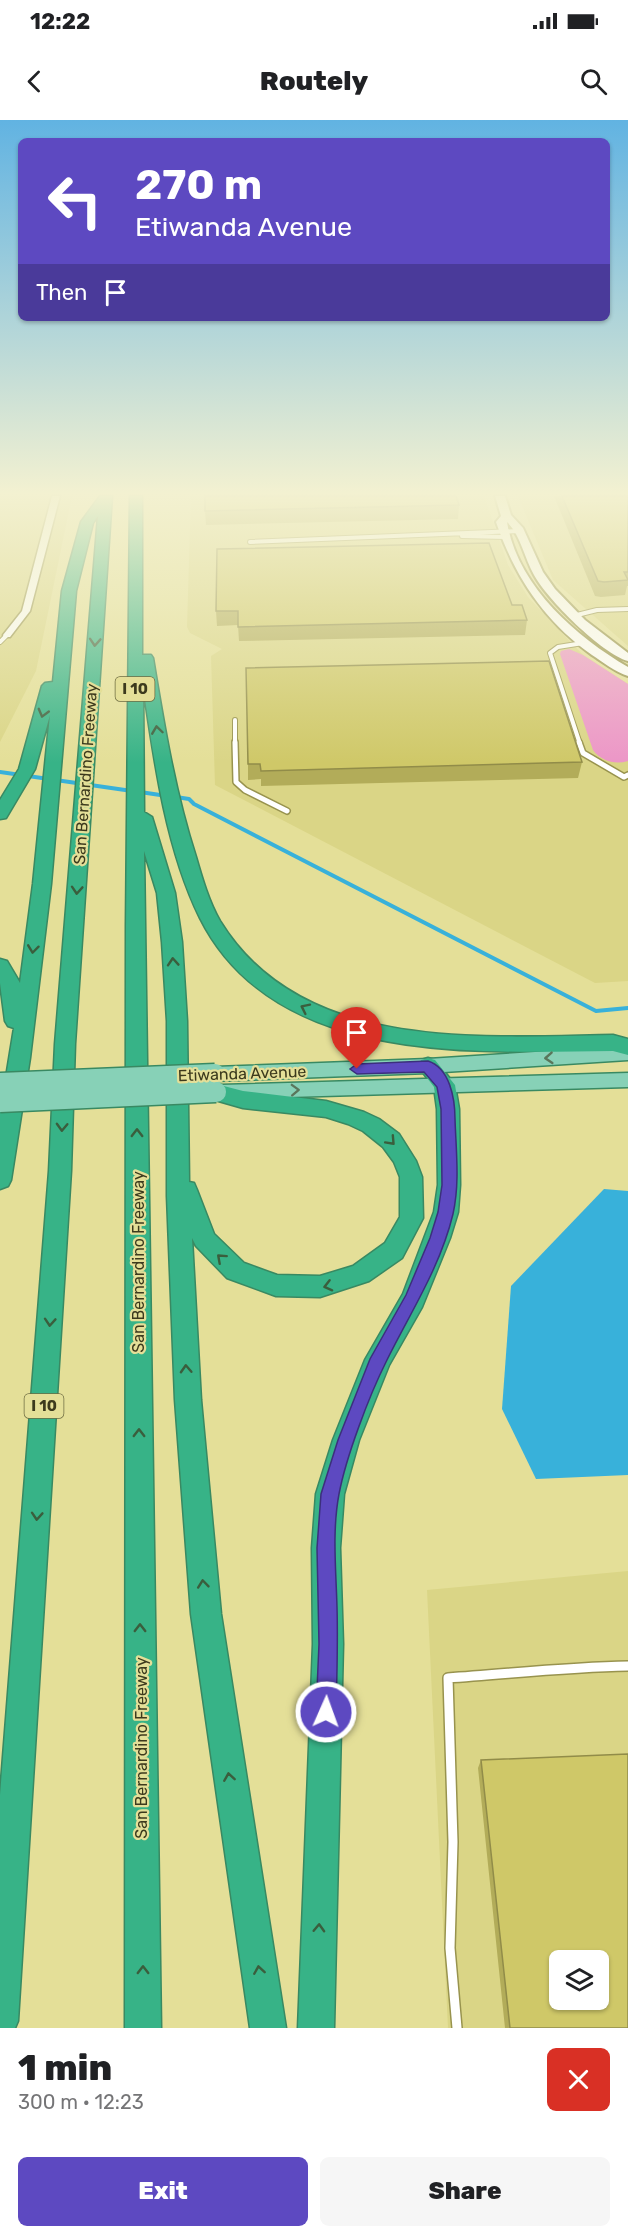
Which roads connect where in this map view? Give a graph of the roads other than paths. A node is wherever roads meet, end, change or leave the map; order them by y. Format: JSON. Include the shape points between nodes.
{"nodes":[{"id":1,"x":33,"y":585,"type":"edge"},
{"id":2,"x":67,"y":585,"type":"edge"},
{"id":3,"x":71,"y":585,"type":"edge"},
{"id":4,"x":99,"y":585,"type":"edge"},
{"id":5,"x":134,"y":585,"type":"edge"},
{"id":6,"x":529,"y":585,"type":"edge"},
{"id":7,"x":547,"y":585,"type":"edge"},
{"id":8,"x":134,"y":594,"type":"junction"},
{"id":9,"x":628,"y":609,"type":"edge"},
{"id":10,"x":573,"y":616,"type":"junction"},
{"id":11,"x":3,"y":635,"type":"edge"},
{"id":12,"x":0,"y":642,"type":"edge"},
{"id":13,"x":584,"y":643,"type":"junction"},
{"id":14,"x":628,"y":658,"type":"edge"},
{"id":15,"x":628,"y":672,"type":"edge"},
{"id":16,"x":235,"y":720,"type":"dead end"},
{"id":17,"x":628,"y":775,"type":"edge"},
{"id":18,"x":137,"y":791,"type":"junction"},
{"id":19,"x":287,"y":811,"type":"dead end"},
{"id":20,"x":0,"y":814,"type":"edge"},
{"id":21,"x":0,"y":966,"type":"edge"},
{"id":22,"x":628,"y":1047,"type":"edge"},
{"id":23,"x":628,"y":1053,"type":"edge"},
{"id":24,"x":436,"y":1076,"type":"junction"},
{"id":25,"x":628,"y":1080,"type":"edge"},
{"id":26,"x":8,"y":1081,"type":"edge"},
{"id":27,"x":215,"y":1083,"type":"junction"},
{"id":28,"x":0,"y":1102,"type":"edge"},
{"id":29,"x":179,"y":1139,"type":"junction"},
{"id":30,"x":0,"y":1180,"type":"edge"},
{"id":31,"x":628,"y":1666,"type":"edge"},
{"id":32,"x":0,"y":2021,"type":"edge"},
{"id":33,"x":143,"y":2028,"type":"edge"},
{"id":34,"x":268,"y":2028,"type":"edge"},
{"id":35,"x":316,"y":2028,"type":"edge"},
{"id":36,"x":457,"y":2028,"type":"edge"}],
"edges":[{"from":1,"to":11,"type":"street","via":[[26,611]]},
{"from":2,"to":20,"type":"highway","one_way":true,"via":[[49,688],[24,775]]},
{"from":3,"to":26,"type":"highway","one_way":true,"via":[[42,884]]},
{"from":4,"to":32,"type":"highway","name":"San Bernardino Freeway","number":"I 10","one_way":true},
{"from":5,"to":8,"type":"highway","name":"San Bernardino Freeway","number":"I 10"},
{"from":6,"to":13,"type":"main road"},
{"from":7,"to":10,"type":"main road"},
{"from":8,"to":18,"type":"highway","name":"San Bernardino Freeway","number":"I 10"},
{"from":22,"to":8,"type":"highway","one_way":true,"via":[[613,1043],[466,1043],[411,1039],[356,1028],[301,1006],[248,969],[218,933],[200,897],[185,852],[160,754],[140,605]]},
{"from":9,"to":10,"type":"lane"},
{"from":10,"to":14,"type":"main road"},
{"from":11,"to":12,"type":"lane"},
{"from":13,"to":15,"type":"main road"},
{"from":13,"to":17,"type":"lane","via":[[558,647],[550,653],[583,753],[624,777]]},
{"from":16,"to":19,"type":"lane","via":[[236,782]]},
{"from":29,"to":18,"type":"highway","one_way":true,"via":[[172,942],[166,893]]},
{"from":33,"to":18,"type":"highway","name":"San Bernardino Freeway","number":"I 10","one_way":true},
{"from":21,"to":26,"type":"highway","via":[[12,987],[15,1011]]},
{"from":23,"to":24,"type":"main road","name":"Etiwanda Avenue","one_way":true},
{"from":24,"to":25,"type":"main road","name":"Etiwanda Avenue"},
{"from":24,"to":27,"type":"main road","name":"Etiwanda Avenue"},
{"from":35,"to":24,"type":"highway","one_way":true,"via":[[330,1494],[346,1440],[378,1359],[413,1299],[443,1221],[449,1185],[448,1109]]},
{"from":26,"to":27,"type":"main road","name":"Etiwanda Avenue","bridge":true},
{"from":26,"to":30,"type":"highway"},
{"from":27,"to":28,"type":"main road","name":"Etiwanda Avenue","bridge":true},
{"from":27,"to":29,"type":"highway","one_way":true,"via":[[246,1100],[304,1104],[341,1112],[363,1120],[387,1136],[403,1157],[413,1183],[412,1212],[405,1232],[394,1249],[367,1270],[342,1282],[320,1288],[287,1288],[251,1279],[209,1246],[196,1224],[187,1197]]},
{"from":34,"to":29,"type":"highway","one_way":true,"via":[[206,1614],[195,1503],[178,1208]]},
{"from":31,"to":36,"type":"lane","via":[[575,1666],[448,1678],[453,1842],[450,1948]]}]}
